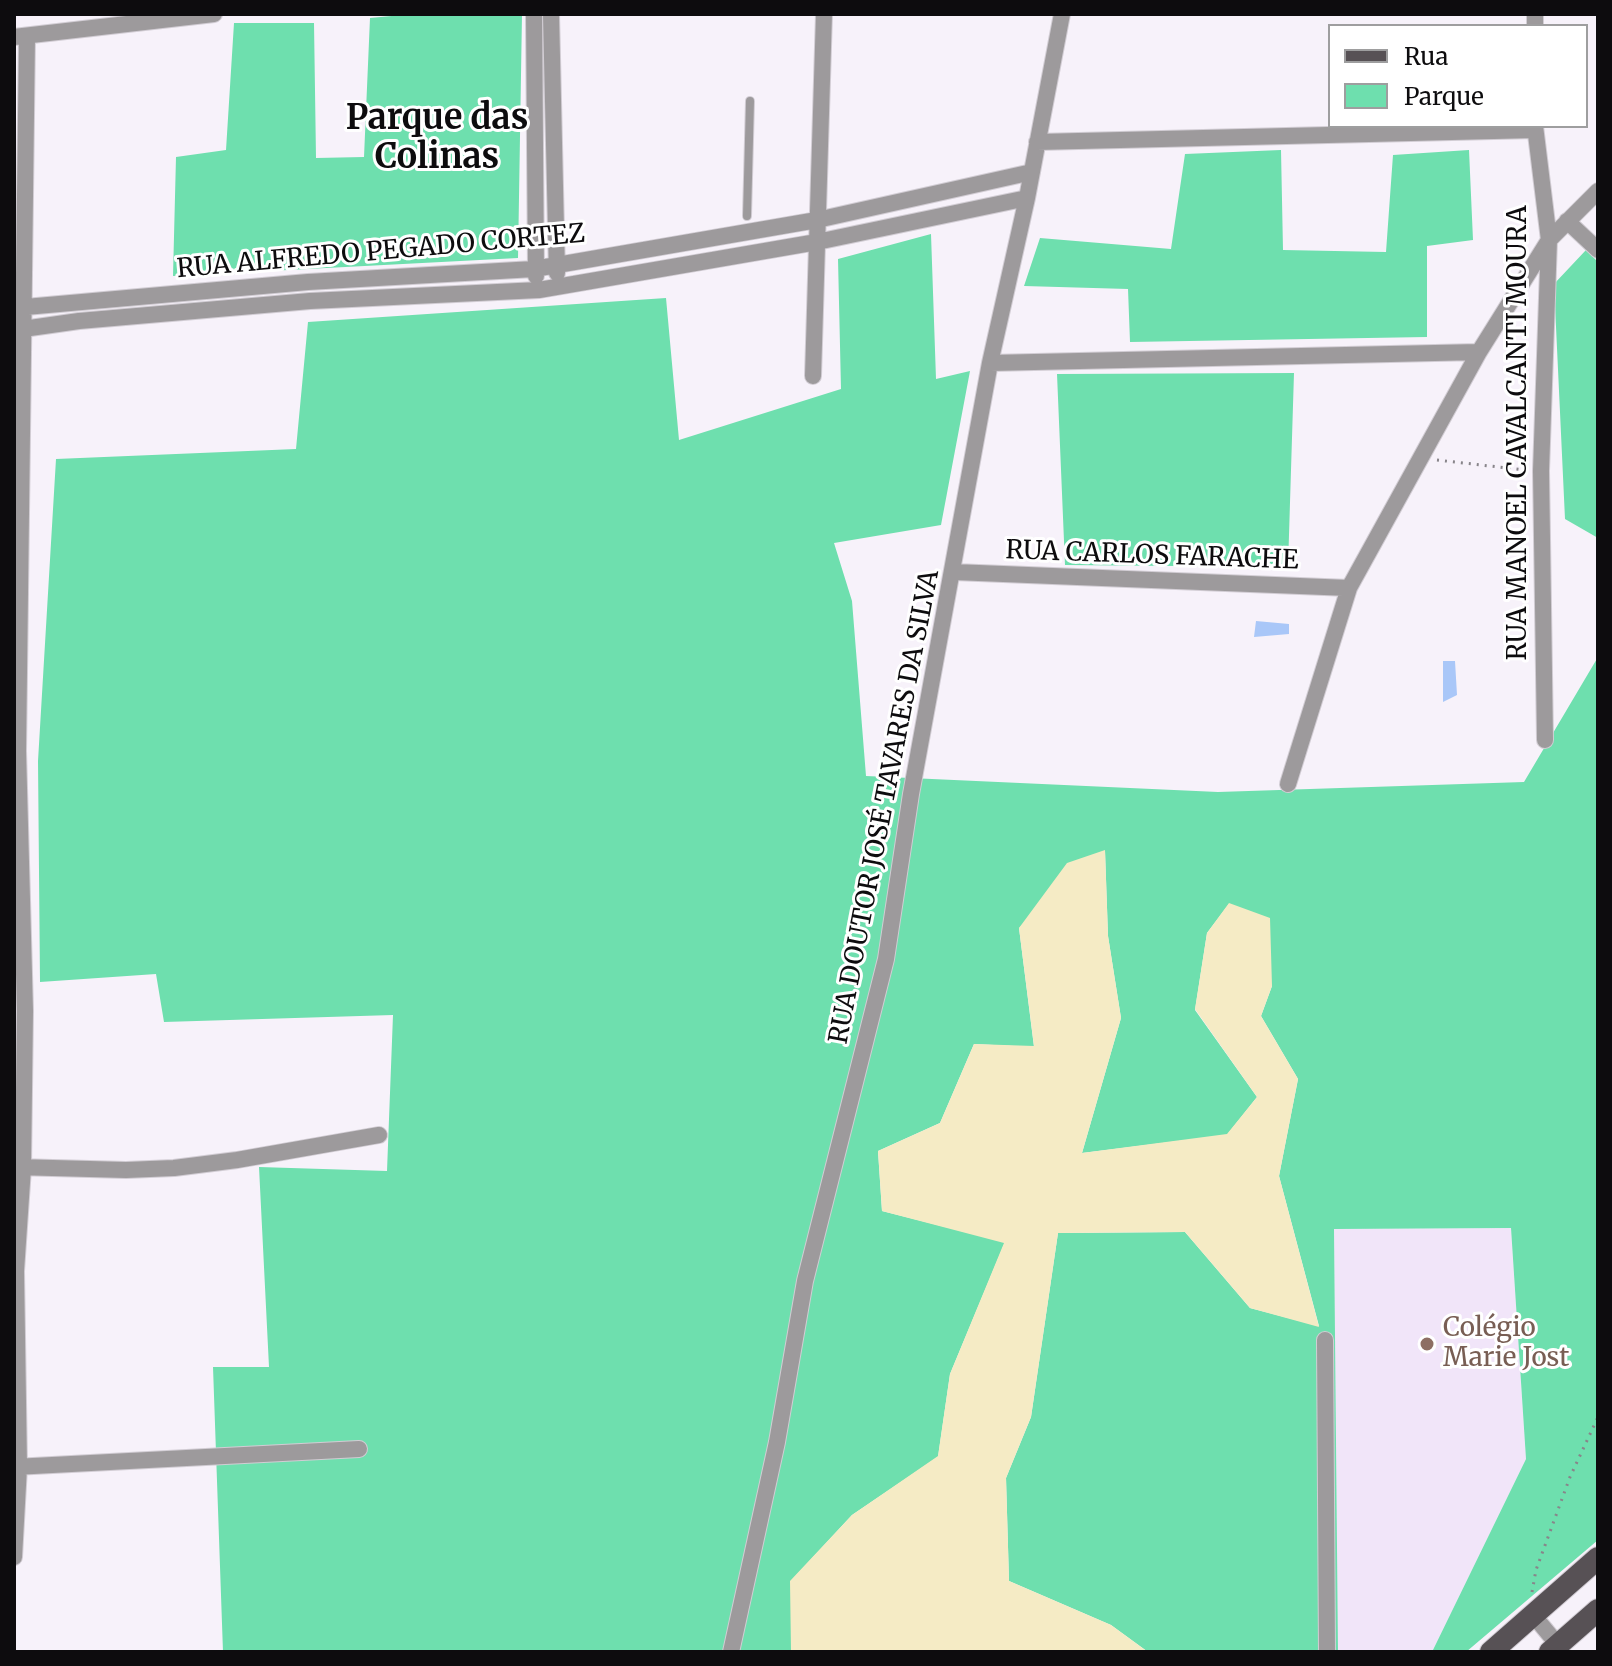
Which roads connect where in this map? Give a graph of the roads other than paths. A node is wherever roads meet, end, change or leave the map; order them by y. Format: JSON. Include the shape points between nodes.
{"nodes":[{"id":1,"x":214,"y":14,"type":"edge"},
{"id":2,"x":534,"y":14,"type":"edge"},
{"id":3,"x":551,"y":14,"type":"edge"},
{"id":4,"x":824,"y":14,"type":"edge"},
{"id":5,"x":1062,"y":14,"type":"edge"},
{"id":6,"x":20,"y":36,"type":"edge"},
{"id":7,"x":750,"y":101,"type":"dead end"},
{"id":8,"x":1535,"y":128,"type":"edge"},
{"id":9,"x":1037,"y":142,"type":"junction"},
{"id":10,"x":1032,"y":172,"type":"junction"},
{"id":11,"x":1598,"y":191,"type":"edge"},
{"id":12,"x":1027,"y":198,"type":"junction"},
{"id":13,"x":817,"y":220,"type":"junction"},
{"id":14,"x":1567,"y":221,"type":"junction"},
{"id":15,"x":747,"y":224,"type":"junction"},
{"id":16,"x":1549,"y":240,"type":"junction"},
{"id":17,"x":817,"y":242,"type":"junction"},
{"id":18,"x":1598,"y":250,"type":"edge"},
{"id":19,"x":555,"y":266,"type":"junction"},
{"id":20,"x":534,"y":269,"type":"junction"},
{"id":21,"x":308,"y":282,"type":"junction"},
{"id":22,"x":560,"y":286,"type":"junction"},
{"id":23,"x":539,"y":290,"type":"junction"},
{"id":24,"x":310,"y":301,"type":"junction"},
{"id":25,"x":19,"y":308,"type":"edge"},
{"id":26,"x":18,"y":330,"type":"edge"},
{"id":27,"x":1479,"y":352,"type":"junction"},
{"id":28,"x":990,"y":363,"type":"junction"},
{"id":29,"x":813,"y":376,"type":"dead end"},
{"id":30,"x":954,"y":572,"type":"junction"},
{"id":31,"x":1349,"y":588,"type":"junction"},
{"id":32,"x":16,"y":616,"type":"edge"},
{"id":33,"x":1545,"y":740,"type":"dead end"},
{"id":34,"x":1288,"y":784,"type":"dead end"},
{"id":35,"x":18,"y":887,"type":"edge"},
{"id":36,"x":379,"y":1135,"type":"dead end"},
{"id":37,"x":19,"y":1167,"type":"edge"},
{"id":38,"x":1325,"y":1340,"type":"dead end"},
{"id":39,"x":359,"y":1449,"type":"dead end"},
{"id":40,"x":16,"y":1467,"type":"edge"},
{"id":41,"x":14,"y":1557,"type":"edge"},
{"id":42,"x":1598,"y":1558,"type":"edge"},
{"id":43,"x":1598,"y":1610,"type":"edge"},
{"id":44,"x":1534,"y":1616,"type":"junction"},
{"id":45,"x":1554,"y":1648,"type":"edge"},
{"id":46,"x":731,"y":1652,"type":"edge"},
{"id":47,"x":1327,"y":1652,"type":"edge"},
{"id":48,"x":1491,"y":1652,"type":"edge"}],
"edges":[{"from":1,"to":6,"type":"street"},
{"from":2,"to":20,"type":"street"},
{"from":3,"to":19,"type":"street"},
{"from":4,"to":13,"type":"street"},
{"from":5,"to":9,"type":"street","name":"RUA DOUTOR JOSÉ TAVARES DA SILVA"},
{"from":6,"to":25,"type":"street"},
{"from":7,"to":15,"type":"lane"},
{"from":8,"to":9,"type":"street"},
{"from":8,"to":16,"type":"street","name":"RUA MANOEL CAVALCANTI MOURA"},
{"from":9,"to":10,"type":"street","name":"RUA DOUTOR JOSÉ TAVARES DA SILVA"},
{"from":10,"to":12,"type":"street","name":"RUA DOUTOR JOSÉ TAVARES DA SILVA"},
{"from":10,"to":13,"type":"street","name":"RUA ALFREDO PEGADO CORTEZ"},
{"from":11,"to":14,"type":"street"},
{"from":12,"to":17,"type":"street","name":"RUA ALFREDO PEGADO CORTEZ"},
{"from":12,"to":28,"type":"street","name":"RUA DOUTOR JOSÉ TAVARES DA SILVA"},
{"from":13,"to":15,"type":"street","name":"RUA ALFREDO PEGADO CORTEZ"},
{"from":13,"to":17,"type":"street"},
{"from":14,"to":16,"type":"street"},
{"from":14,"to":18,"type":"street"},
{"from":15,"to":19,"type":"street","name":"RUA ALFREDO PEGADO CORTEZ"},
{"from":16,"to":27,"type":"street"},
{"from":16,"to":33,"type":"street","name":"RUA MANOEL CAVALCANTI MOURA","via":[[1541,471]]},
{"from":17,"to":22,"type":"street","name":"RUA ALFREDO PEGADO CORTEZ"},
{"from":17,"to":29,"type":"street"},
{"from":19,"to":20,"type":"street","name":"RUA ALFREDO PEGADO CORTEZ"},
{"from":19,"to":22,"type":"street"},
{"from":20,"to":21,"type":"street","name":"RUA ALFREDO PEGADO CORTEZ"},
{"from":20,"to":23,"type":"street"},
{"from":21,"to":24,"type":"street"},
{"from":21,"to":25,"type":"street","name":"RUA ALFREDO PEGADO CORTEZ"},
{"from":22,"to":23,"type":"street","name":"RUA ALFREDO PEGADO CORTEZ"},
{"from":23,"to":24,"type":"street","name":"RUA ALFREDO PEGADO CORTEZ"},
{"from":24,"to":26,"type":"street","name":"RUA ALFREDO PEGADO CORTEZ"},
{"from":25,"to":26,"type":"street"},
{"from":26,"to":32,"type":"street"},
{"from":27,"to":28,"type":"street"},
{"from":27,"to":31,"type":"street"},
{"from":28,"to":30,"type":"street","name":"RUA DOUTOR JOSÉ TAVARES DA SILVA"},
{"from":30,"to":31,"type":"street","name":"RUA CARLOS FARACHE"},
{"from":30,"to":46,"type":"street","name":"RUA DOUTOR JOSÉ TAVARES DA SILVA","via":[[886,959],[805,1281],[777,1442]]},
{"from":31,"to":34,"type":"street"},
{"from":32,"to":35,"type":"street"},
{"from":35,"to":37,"type":"street"},
{"from":36,"to":37,"type":"street","via":[[174,1168]]},
{"from":37,"to":40,"type":"street"},
{"from":38,"to":47,"type":"street"},
{"from":39,"to":40,"type":"street"},
{"from":40,"to":41,"type":"street"},
{"from":42,"to":44,"type":"main road"},
{"from":43,"to":45,"type":"main road"},
{"from":44,"to":45,"type":"street"},
{"from":44,"to":48,"type":"main road"}]}
